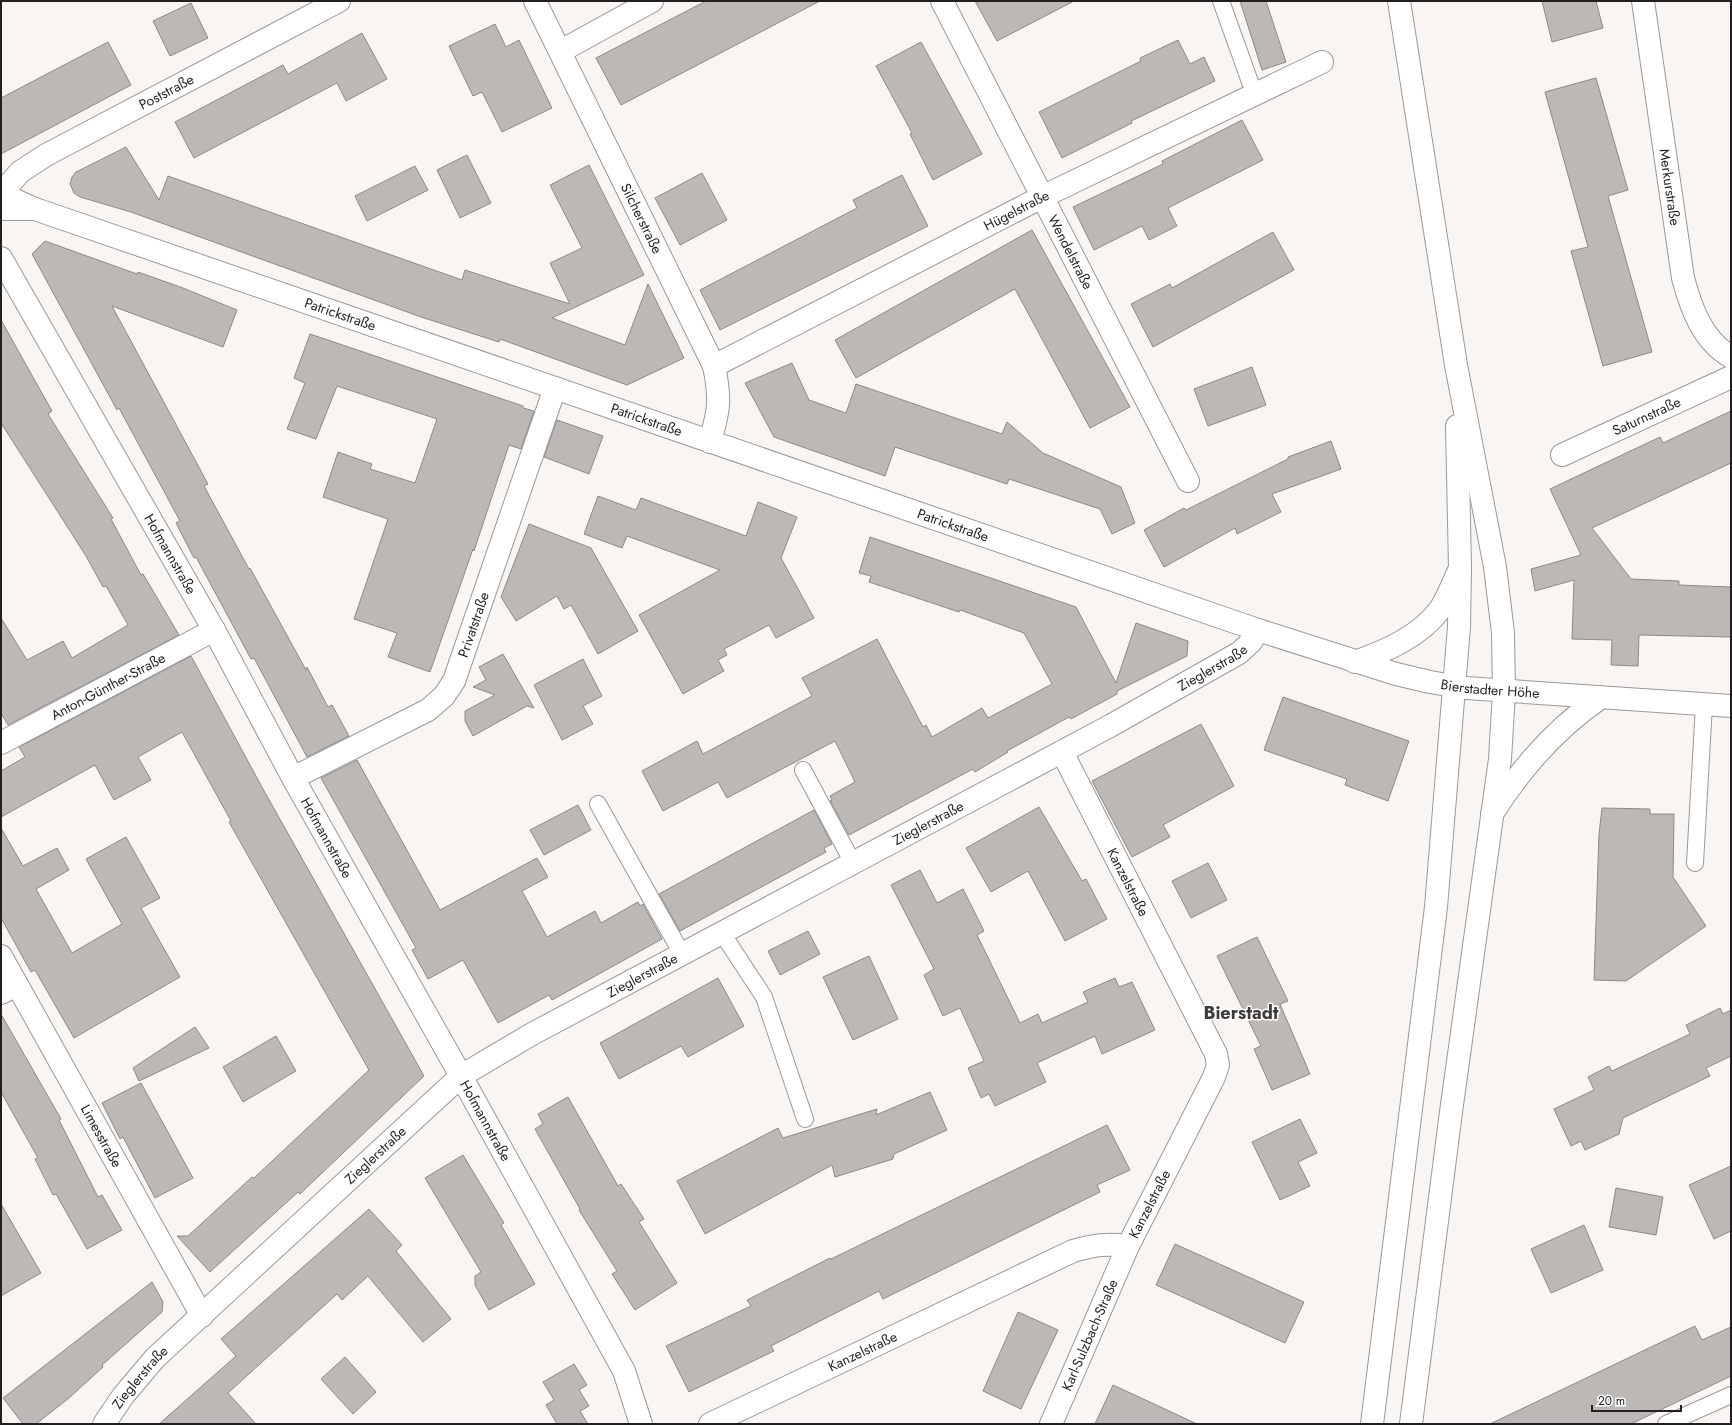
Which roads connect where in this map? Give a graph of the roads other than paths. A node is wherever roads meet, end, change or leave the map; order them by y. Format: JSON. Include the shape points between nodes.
{"nodes":[{"id":1,"x":339,"y":1,"type":"edge"},
{"id":2,"x":535,"y":1,"type":"edge"},
{"id":3,"x":652,"y":1,"type":"edge"},
{"id":4,"x":942,"y":1,"type":"edge"},
{"id":5,"x":1221,"y":1,"type":"edge"},
{"id":6,"x":1399,"y":1,"type":"edge"},
{"id":7,"x":1643,"y":1,"type":"edge"},
{"id":8,"x":561,"y":51,"type":"junction"},
{"id":9,"x":1322,"y":62,"type":"dead end"},
{"id":10,"x":1254,"y":93,"type":"junction"},
{"id":11,"x":1,"y":194,"type":"edge"},
{"id":12,"x":1042,"y":197,"type":"junction"},
{"id":13,"x":1,"y":209,"type":"edge"},
{"id":14,"x":35,"y":210,"type":"junction"},
{"id":15,"x":1,"y":258,"type":"edge"},
{"id":16,"x":1731,"y":357,"type":"edge"},
{"id":17,"x":1456,"y":365,"type":"junction"},
{"id":18,"x":714,"y":366,"type":"junction"},
{"id":19,"x":1731,"y":377,"type":"edge"},
{"id":20,"x":554,"y":388,"type":"junction"},
{"id":21,"x":710,"y":442,"type":"junction"},
{"id":22,"x":1562,"y":455,"type":"dead end"},
{"id":23,"x":1188,"y":481,"type":"dead end"},
{"id":24,"x":1460,"y":568,"type":"junction"},
{"id":25,"x":214,"y":630,"type":"junction"},
{"id":26,"x":1258,"y":630,"type":"junction"},
{"id":27,"x":1355,"y":662,"type":"junction"},
{"id":28,"x":1454,"y":686,"type":"junction"},
{"id":29,"x":1504,"y":692,"type":"junction"},
{"id":30,"x":1600,"y":698,"type":"junction"},
{"id":31,"x":1704,"y":705,"type":"junction"},
{"id":32,"x":1731,"y":706,"type":"edge"},
{"id":33,"x":1,"y":743,"type":"edge"},
{"id":34,"x":1062,"y":752,"type":"junction"},
{"id":35,"x":803,"y":770,"type":"dead end"},
{"id":36,"x":293,"y":778,"type":"junction"},
{"id":37,"x":598,"y":804,"type":"dead end"},
{"id":38,"x":1492,"y":814,"type":"junction"},
{"id":39,"x":854,"y":863,"type":"junction"},
{"id":40,"x":1695,"y":863,"type":"dead end"},
{"id":41,"x":722,"y":933,"type":"junction"},
{"id":42,"x":682,"y":954,"type":"junction"},
{"id":43,"x":1,"y":956,"type":"edge"},
{"id":44,"x":9,"y":989,"type":"edge"},
{"id":45,"x":461,"y":1076,"type":"junction"},
{"id":46,"x":805,"y":1119,"type":"dead end"},
{"id":47,"x":1128,"y":1246,"type":"junction"},
{"id":48,"x":202,"y":1316,"type":"junction"},
{"id":49,"x":1731,"y":1395,"type":"edge"},
{"id":50,"x":105,"y":1423,"type":"edge"},
{"id":51,"x":640,"y":1424,"type":"edge"},
{"id":52,"x":710,"y":1424,"type":"edge"},
{"id":53,"x":1051,"y":1424,"type":"edge"},
{"id":54,"x":1372,"y":1424,"type":"edge"},
{"id":55,"x":1411,"y":1424,"type":"edge"},
{"id":56,"x":1666,"y":1424,"type":"edge"}],
"edges":[{"from":1,"to":11,"type":"main road","name":"Poststraße","via":[[46,154],[20,172]]},
{"from":2,"to":8,"type":"main road","name":"Silcherstraße"},
{"from":3,"to":8,"type":"main road"},
{"from":4,"to":12,"type":"main road","name":"Wendelstraße"},
{"from":5,"to":10,"type":"lane"},
{"from":6,"to":17,"type":"main road"},
{"from":7,"to":16,"type":"main road","name":"Merkurstraße","via":[[1683,278],[1697,322],[1712,341]]},
{"from":8,"to":18,"type":"main road","name":"Silcherstraße"},
{"from":9,"to":10,"type":"main road","name":"Hügelstraße"},
{"from":10,"to":12,"type":"main road","name":"Hügelstraße"},
{"from":11,"to":14,"type":"main road","name":"Patrickstraße"},
{"from":12,"to":18,"type":"main road","name":"Hügelstraße"},
{"from":12,"to":23,"type":"main road","name":"Wendelstraße"},
{"from":13,"to":14,"type":"main road","name":"Patrickstraße"},
{"from":14,"to":20,"type":"main road","name":"Patrickstraße"},
{"from":15,"to":25,"type":"main road","name":"Hofmannstraße"},
{"from":17,"to":24,"type":"main road"},
{"from":17,"to":29,"type":"main road","via":[[1494,567],[1503,633]]},
{"from":18,"to":21,"type":"main road","name":"Silcherstraße","via":[[719,393],[718,415]]},
{"from":19,"to":22,"type":"main road","name":"Saturnstraße"},
{"from":20,"to":21,"type":"main road","name":"Patrickstraße"},
{"from":20,"to":36,"type":"main road","name":"Privatstraße","via":[[454,682],[444,696],[428,710]]},
{"from":21,"to":26,"type":"main road","name":"Patrickstraße"},
{"from":24,"to":27,"type":"main road","via":[[1442,606],[1425,626],[1383,651]]},
{"from":24,"to":28,"type":"main road"},
{"from":25,"to":33,"type":"main road","name":"Anton-Günther-Straße"},
{"from":25,"to":36,"type":"main road","name":"Hofmannstraße"},
{"from":26,"to":27,"type":"main road","name":"Bierstadter Höhe"},
{"from":26,"to":34,"type":"main road","name":"Zieglerstraße","via":[[1251,642],[1239,653]]},
{"from":27,"to":28,"type":"main road","name":"Bierstadter Höhe"},
{"from":28,"to":29,"type":"main road","name":"Bierstadter Höhe"},
{"from":28,"to":54,"type":"main road","via":[[1436,907]]},
{"from":29,"to":30,"type":"main road","name":"Bierstadter Höhe"},
{"from":29,"to":38,"type":"main road","via":[[1502,746]]},
{"from":30,"to":31,"type":"main road","name":"Bierstadter Höhe"},
{"from":30,"to":38,"type":"main road","via":[[1579,712],[1539,750]]},
{"from":31,"to":32,"type":"main road","name":"Bierstadter Höhe"},
{"from":31,"to":40,"type":"lane"},
{"from":34,"to":39,"type":"main road","name":"Zieglerstraße"},
{"from":34,"to":47,"type":"main road","name":"Kanzelstraße","via":[[1216,1054],[1218,1066]]},
{"from":35,"to":39,"type":"lane"},
{"from":36,"to":45,"type":"main road","name":"Hofmannstraße"},
{"from":37,"to":42,"type":"lane"},
{"from":38,"to":55,"type":"main road"},
{"from":39,"to":41,"type":"main road","name":"Zieglerstraße"},
{"from":41,"to":42,"type":"main road","name":"Zieglerstraße"},
{"from":41,"to":46,"type":"lane","via":[[764,997]]},
{"from":42,"to":45,"type":"main road","name":"Zieglerstraße","via":[[532,1034]]},
{"from":43,"to":44,"type":"main road","name":"Limesstraße"},
{"from":44,"to":48,"type":"main road","name":"Limesstraße"},
{"from":45,"to":48,"type":"main road","name":"Zieglerstraße"},
{"from":45,"to":51,"type":"main road","name":"Hofmannstraße","via":[[624,1371]]},
{"from":47,"to":52,"type":"main road","name":"Kanzelstraße","via":[[1092,1245],[1074,1251]]},
{"from":47,"to":53,"type":"main road","name":"Karl-Sulzbach-Straße"},
{"from":48,"to":50,"type":"main road","name":"Zieglerstraße","via":[[155,1358],[123,1396]]},
{"from":49,"to":56,"type":"lane"}]}
